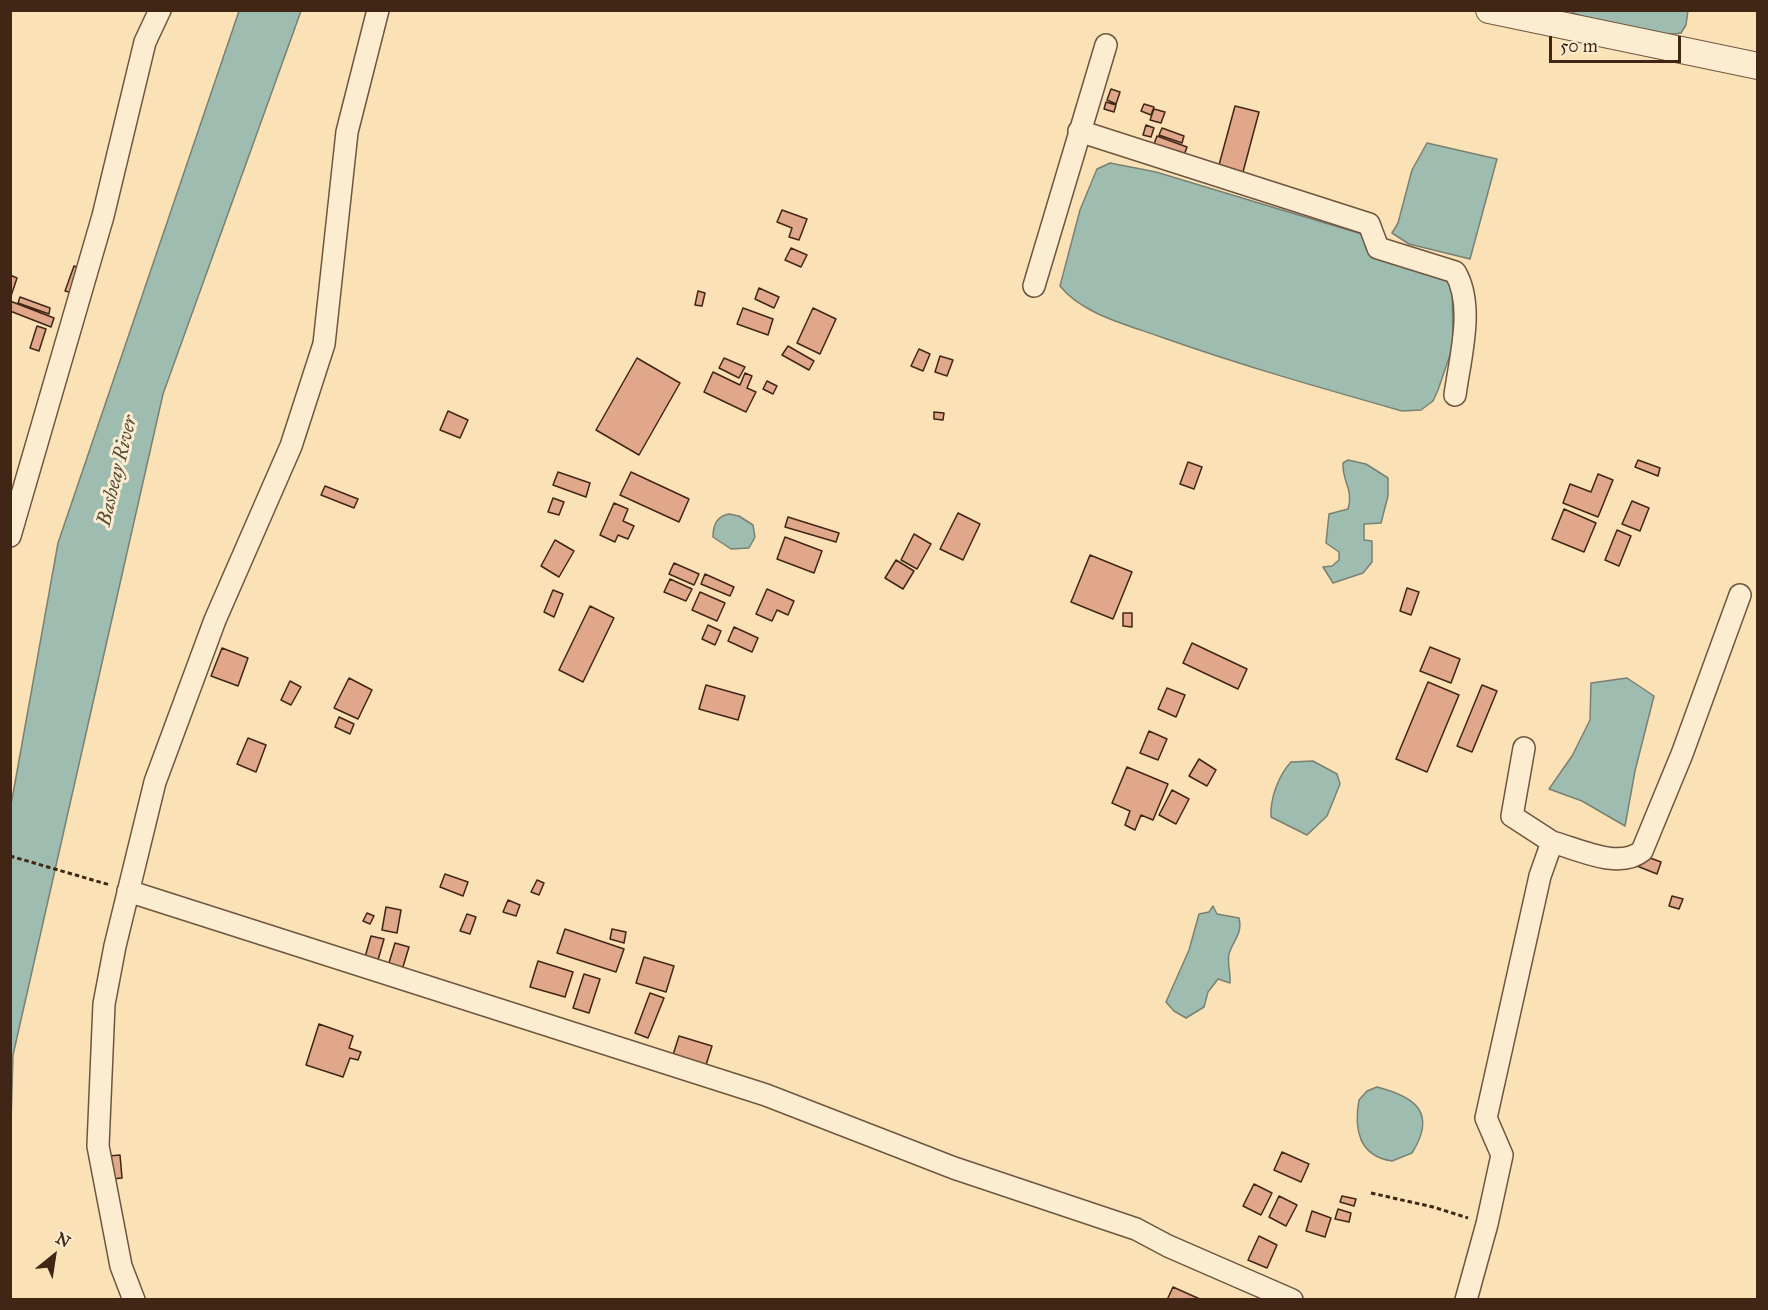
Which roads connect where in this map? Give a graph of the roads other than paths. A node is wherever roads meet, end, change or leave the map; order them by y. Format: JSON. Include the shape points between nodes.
{"nodes":[{"id":1,"x":160,"y":10,"type":"edge"},
{"id":2,"x":378,"y":10,"type":"edge"},
{"id":3,"x":1489,"y":10,"type":"edge"},
{"id":4,"x":1540,"y":16,"type":"edge"},
{"id":5,"x":1106,"y":45,"type":"dead end"},
{"id":6,"x":1758,"y":66,"type":"edge"},
{"id":7,"x":1079,"y":131,"type":"junction"},
{"id":8,"x":1034,"y":286,"type":"dead end"},
{"id":9,"x":1455,"y":395,"type":"dead end"},
{"id":10,"x":10,"y":536,"type":"edge"},
{"id":11,"x":1740,"y":595,"type":"dead end"},
{"id":12,"x":1524,"y":748,"type":"dead end"},
{"id":13,"x":1552,"y":842,"type":"junction"},
{"id":14,"x":128,"y":891,"type":"junction"},
{"id":15,"x":134,"y":1299,"type":"edge"},
{"id":16,"x":1292,"y":1299,"type":"edge"},
{"id":17,"x":1466,"y":1299,"type":"edge"}],
"edges":[{"from":1,"to":10,"type":"street","via":[[145,42],[103,216]]},
{"from":2,"to":14,"type":"street","via":[[347,132],[324,344],[291,446],[215,620],[155,782]]},
{"from":3,"to":4,"type":"street"},
{"from":4,"to":6,"type":"street"},
{"from":5,"to":7,"type":"street"},
{"from":7,"to":8,"type":"street"},
{"from":7,"to":9,"type":"street","via":[[1370,224],[1378,248],[1455,272],[1462,282],[1465,312]]},
{"from":11,"to":13,"type":"street","via":[[1642,851],[1634,857],[1615,859]]},
{"from":12,"to":13,"type":"street","via":[[1512,816]]},
{"from":13,"to":17,"type":"street","via":[[1540,876],[1486,1118],[1502,1155]]},
{"from":14,"to":15,"type":"street","via":[[104,1004],[98,1146],[121,1266]]},
{"from":14,"to":16,"type":"street","via":[[766,1095],[954,1168],[1136,1229]]}]}
